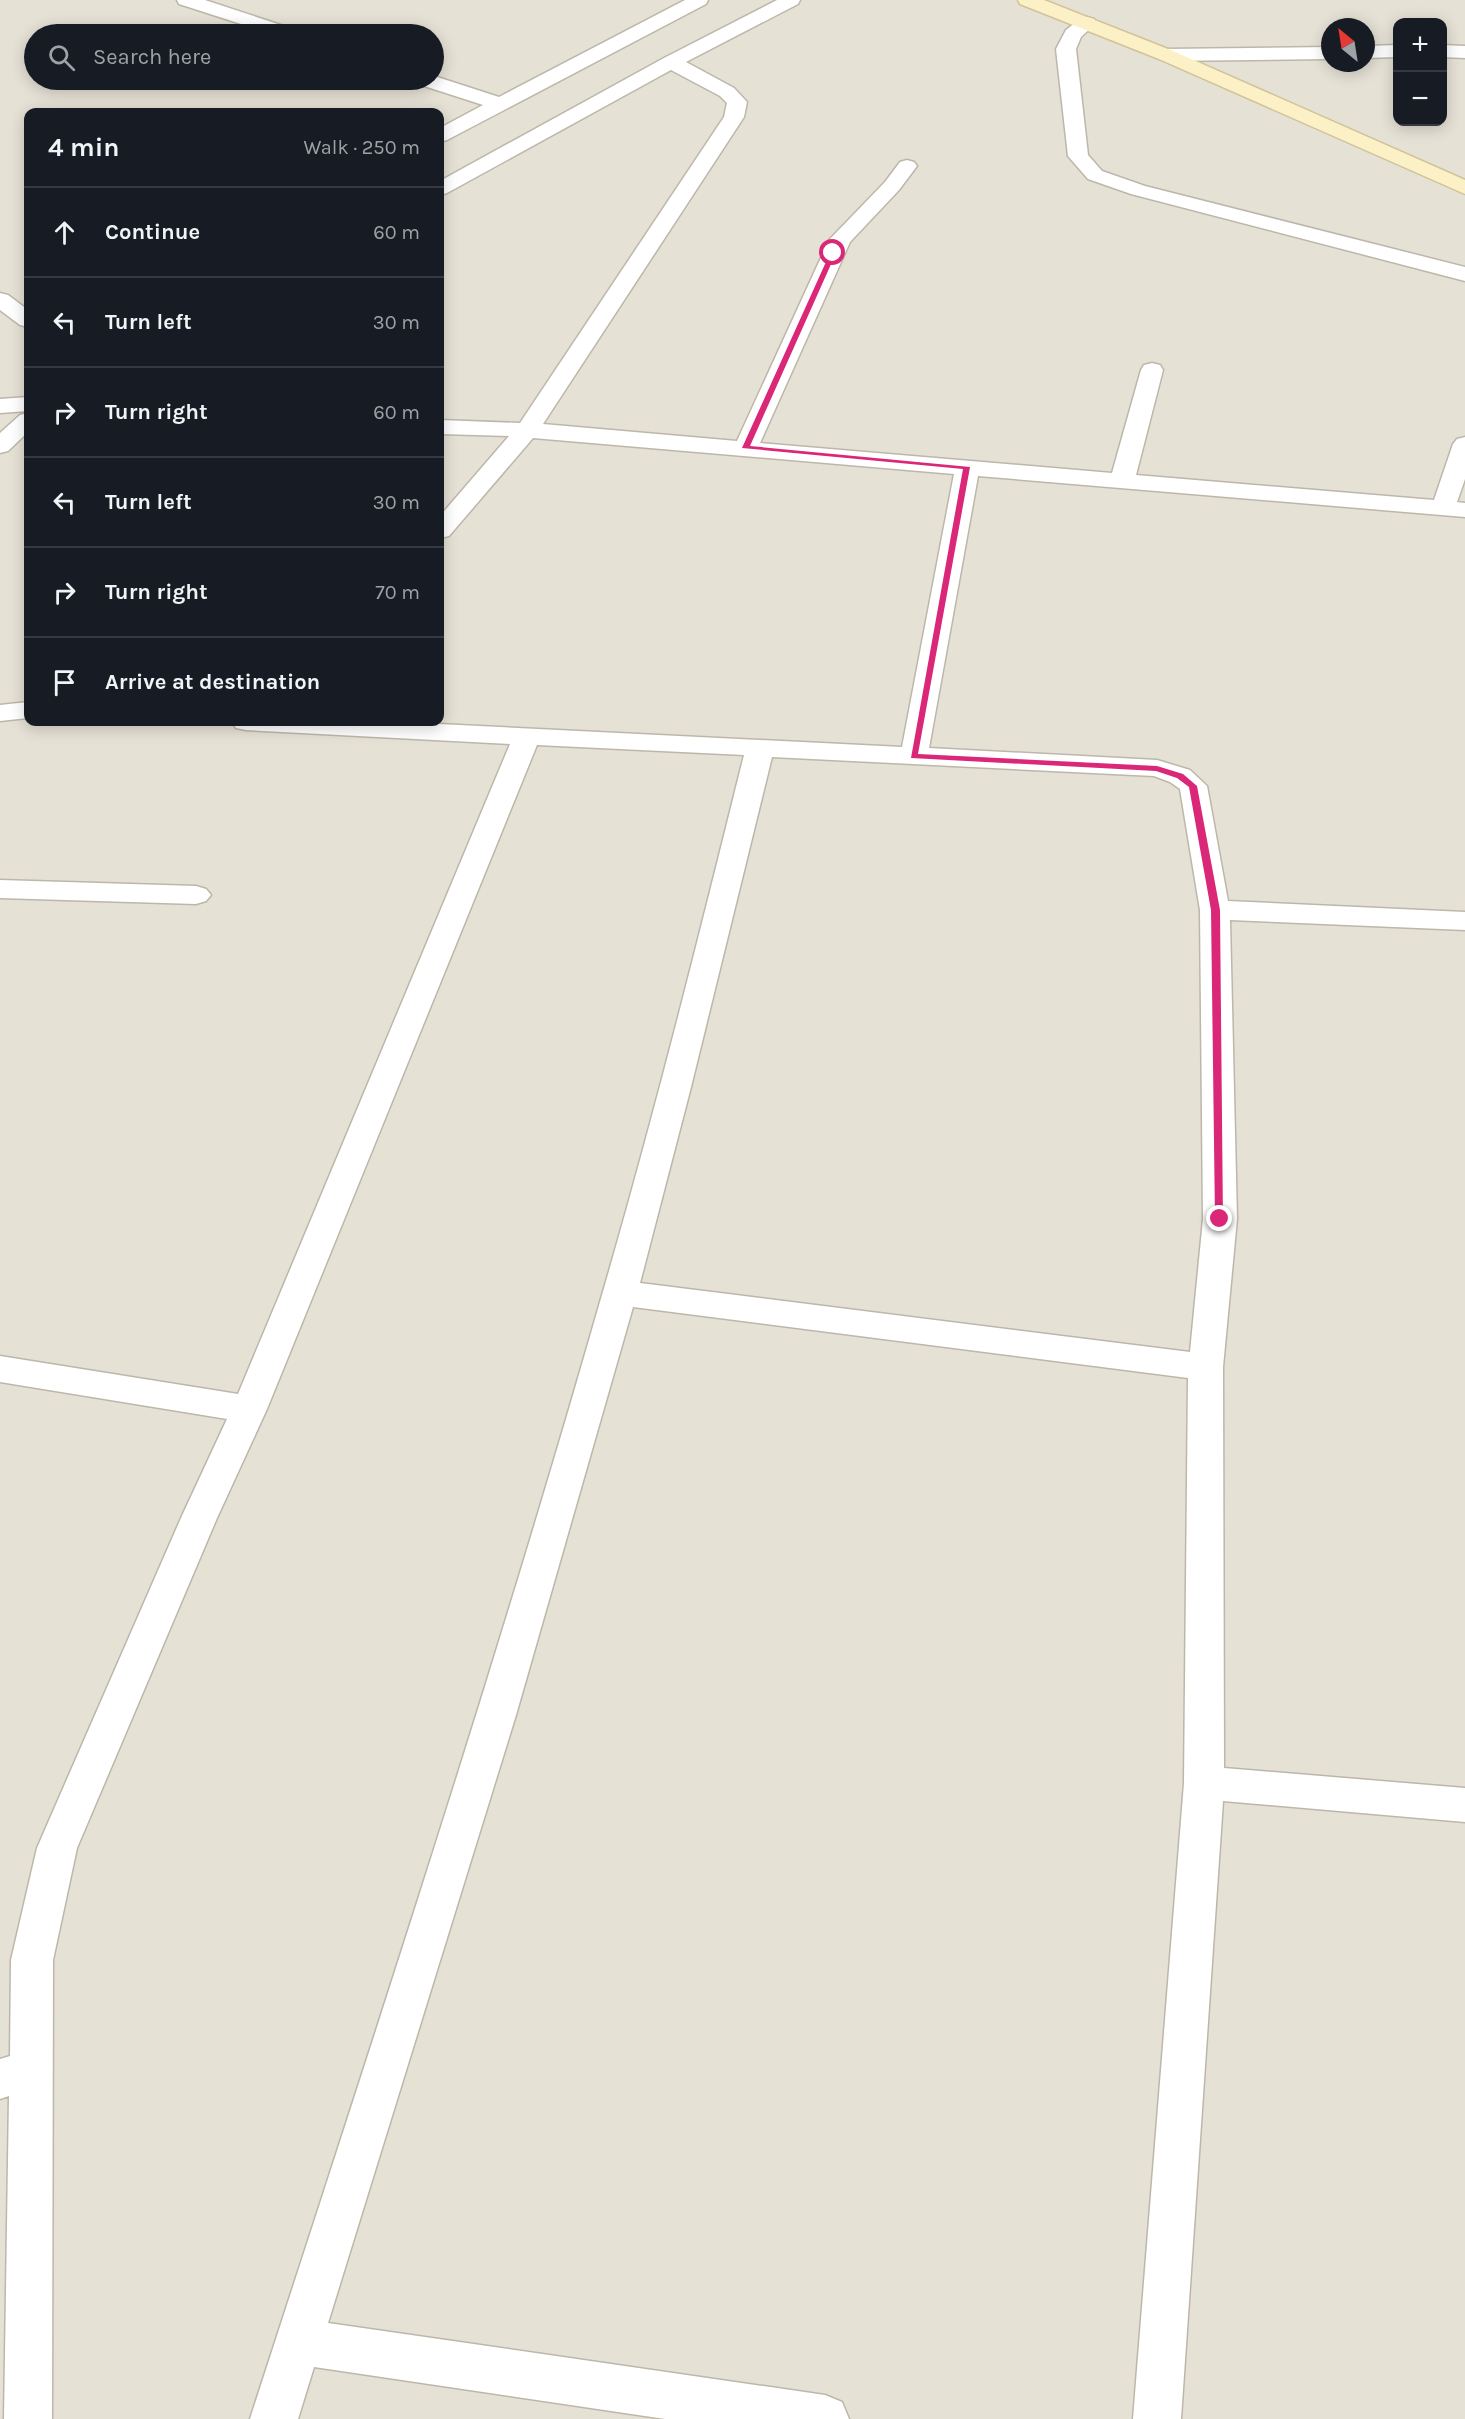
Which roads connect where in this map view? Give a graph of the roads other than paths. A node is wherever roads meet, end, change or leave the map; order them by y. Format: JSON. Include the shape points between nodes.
{"nodes":[{"id":1,"x":186,"y":0,"type":"edge"},
{"id":2,"x":699,"y":0,"type":"edge"},
{"id":3,"x":791,"y":0,"type":"edge"},
{"id":4,"x":1026,"y":0,"type":"edge"},
{"id":5,"x":1087,"y":23,"type":"junction"},
{"id":6,"x":259,"y":24,"type":"edge"},
{"id":7,"x":1393,"y":51,"type":"edge"},
{"id":8,"x":1447,"y":51,"type":"edge"},
{"id":9,"x":1321,"y":52,"type":"edge"},
{"id":10,"x":1375,"y":52,"type":"edge"},
{"id":11,"x":1465,"y":52,"type":"edge"},
{"id":12,"x":1166,"y":55,"type":"junction"},
{"id":13,"x":670,"y":62,"type":"junction"},
{"id":14,"x":444,"y":86,"type":"edge"},
{"id":15,"x":499,"y":104,"type":"junction"},
{"id":16,"x":444,"y":134,"type":"edge"},
{"id":17,"x":907,"y":166,"type":"dead end"},
{"id":18,"x":444,"y":187,"type":"edge"},
{"id":19,"x":1465,"y":188,"type":"edge"},
{"id":20,"x":1465,"y":274,"type":"edge"},
{"id":21,"x":0,"y":300,"type":"edge"},
{"id":22,"x":24,"y":317,"type":"edge"},
{"id":23,"x":24,"y":320,"type":"edge"},
{"id":24,"x":0,"y":322,"type":"edge"},
{"id":25,"x":1152,"y":370,"type":"dead end"},
{"id":26,"x":24,"y":404,"type":"edge"},
{"id":27,"x":0,"y":407,"type":"edge"},
{"id":28,"x":24,"y":410,"type":"edge"},
{"id":29,"x":24,"y":424,"type":"edge"},
{"id":30,"x":444,"y":427,"type":"edge"},
{"id":31,"x":527,"y":430,"type":"junction"},
{"id":32,"x":1465,"y":444,"type":"edge"},
{"id":33,"x":0,"y":446,"type":"edge"},
{"id":34,"x":746,"y":448,"type":"junction"},
{"id":35,"x":967,"y":467,"type":"junction"},
{"id":36,"x":1122,"y":480,"type":"junction"},
{"id":37,"x":1454,"y":509,"type":"edge"},
{"id":38,"x":444,"y":526,"type":"edge"},
{"id":39,"x":24,"y":710,"type":"edge"},
{"id":40,"x":0,"y":713,"type":"edge"},
{"id":41,"x":347,"y":726,"type":"edge"},
{"id":42,"x":527,"y":736,"type":"junction"},
{"id":43,"x":760,"y":748,"type":"junction"},
{"id":44,"x":914,"y":756,"type":"junction"},
{"id":45,"x":0,"y":889,"type":"edge"},
{"id":46,"x":195,"y":895,"type":"dead end"},
{"id":47,"x":1215,"y":910,"type":"junction"},
{"id":48,"x":1465,"y":921,"type":"edge"},
{"id":49,"x":620,"y":1293,"type":"junction"},
{"id":50,"x":1206,"y":1367,"type":"junction"},
{"id":51,"x":0,"y":1369,"type":"edge"},
{"id":52,"x":249,"y":1409,"type":"junction"},
{"id":53,"x":1204,"y":1782,"type":"junction"},
{"id":54,"x":1465,"y":1805,"type":"edge"},
{"id":55,"x":15,"y":2074,"type":"edge"},
{"id":56,"x":298,"y":2342,"type":"junction"},
{"id":57,"x":28,"y":2419,"type":"edge"},
{"id":58,"x":274,"y":2419,"type":"edge"},
{"id":59,"x":825,"y":2419,"type":"edge"},
{"id":60,"x":1157,"y":2419,"type":"edge"}],
"edges":[{"from":1,"to":6,"type":"street"},
{"from":2,"to":15,"type":"street"},
{"from":3,"to":13,"type":"street"},
{"from":4,"to":5,"type":"street"},
{"from":5,"to":12,"type":"street"},
{"from":5,"to":20,"type":"street","via":[[1073,34],[1066,49],[1078,156],[1095,175],[1149,193]]},
{"from":7,"to":10,"type":"street"},
{"from":8,"to":11,"type":"street"},
{"from":9,"to":12,"type":"street"},
{"from":12,"to":19,"type":"street"},
{"from":13,"to":18,"type":"street"},
{"from":13,"to":31,"type":"street","via":[[727,92],[737,102],[734,117]]},
{"from":14,"to":15,"type":"street"},
{"from":15,"to":16,"type":"street"},
{"from":17,"to":34,"type":"street","via":[[840,240]]},
{"from":21,"to":22,"type":"street"},
{"from":23,"to":24,"type":"street"},
{"from":25,"to":36,"type":"street"},
{"from":26,"to":27,"type":"street"},
{"from":27,"to":28,"type":"street"},
{"from":29,"to":33,"type":"street"},
{"from":30,"to":31,"type":"street"},
{"from":31,"to":34,"type":"street"},
{"from":31,"to":38,"type":"street"},
{"from":32,"to":37,"type":"street"},
{"from":34,"to":35,"type":"street"},
{"from":35,"to":36,"type":"street"},
{"from":35,"to":44,"type":"street"},
{"from":36,"to":37,"type":"street"},
{"from":39,"to":40,"type":"street"},
{"from":41,"to":42,"type":"street"},
{"from":42,"to":43,"type":"street"},
{"from":42,"to":52,"type":"street"},
{"from":43,"to":44,"type":"street"},
{"from":43,"to":49,"type":"street"},
{"from":44,"to":47,"type":"street","via":[[1157,768],[1180,776],[1193,786]]},
{"from":45,"to":46,"type":"street"},
{"from":47,"to":48,"type":"street"},
{"from":47,"to":50,"type":"street","via":[[1220,1219]]},
{"from":49,"to":50,"type":"street"},
{"from":49,"to":56,"type":"street","via":[[467,1815]]},
{"from":50,"to":53,"type":"street"},
{"from":51,"to":52,"type":"street"},
{"from":52,"to":55,"type":"street","via":[[57,1848],[32,1960]]},
{"from":53,"to":54,"type":"street"},
{"from":53,"to":60,"type":"street"},
{"from":55,"to":57,"type":"street"},
{"from":56,"to":58,"type":"street"},
{"from":56,"to":59,"type":"street"}]}
